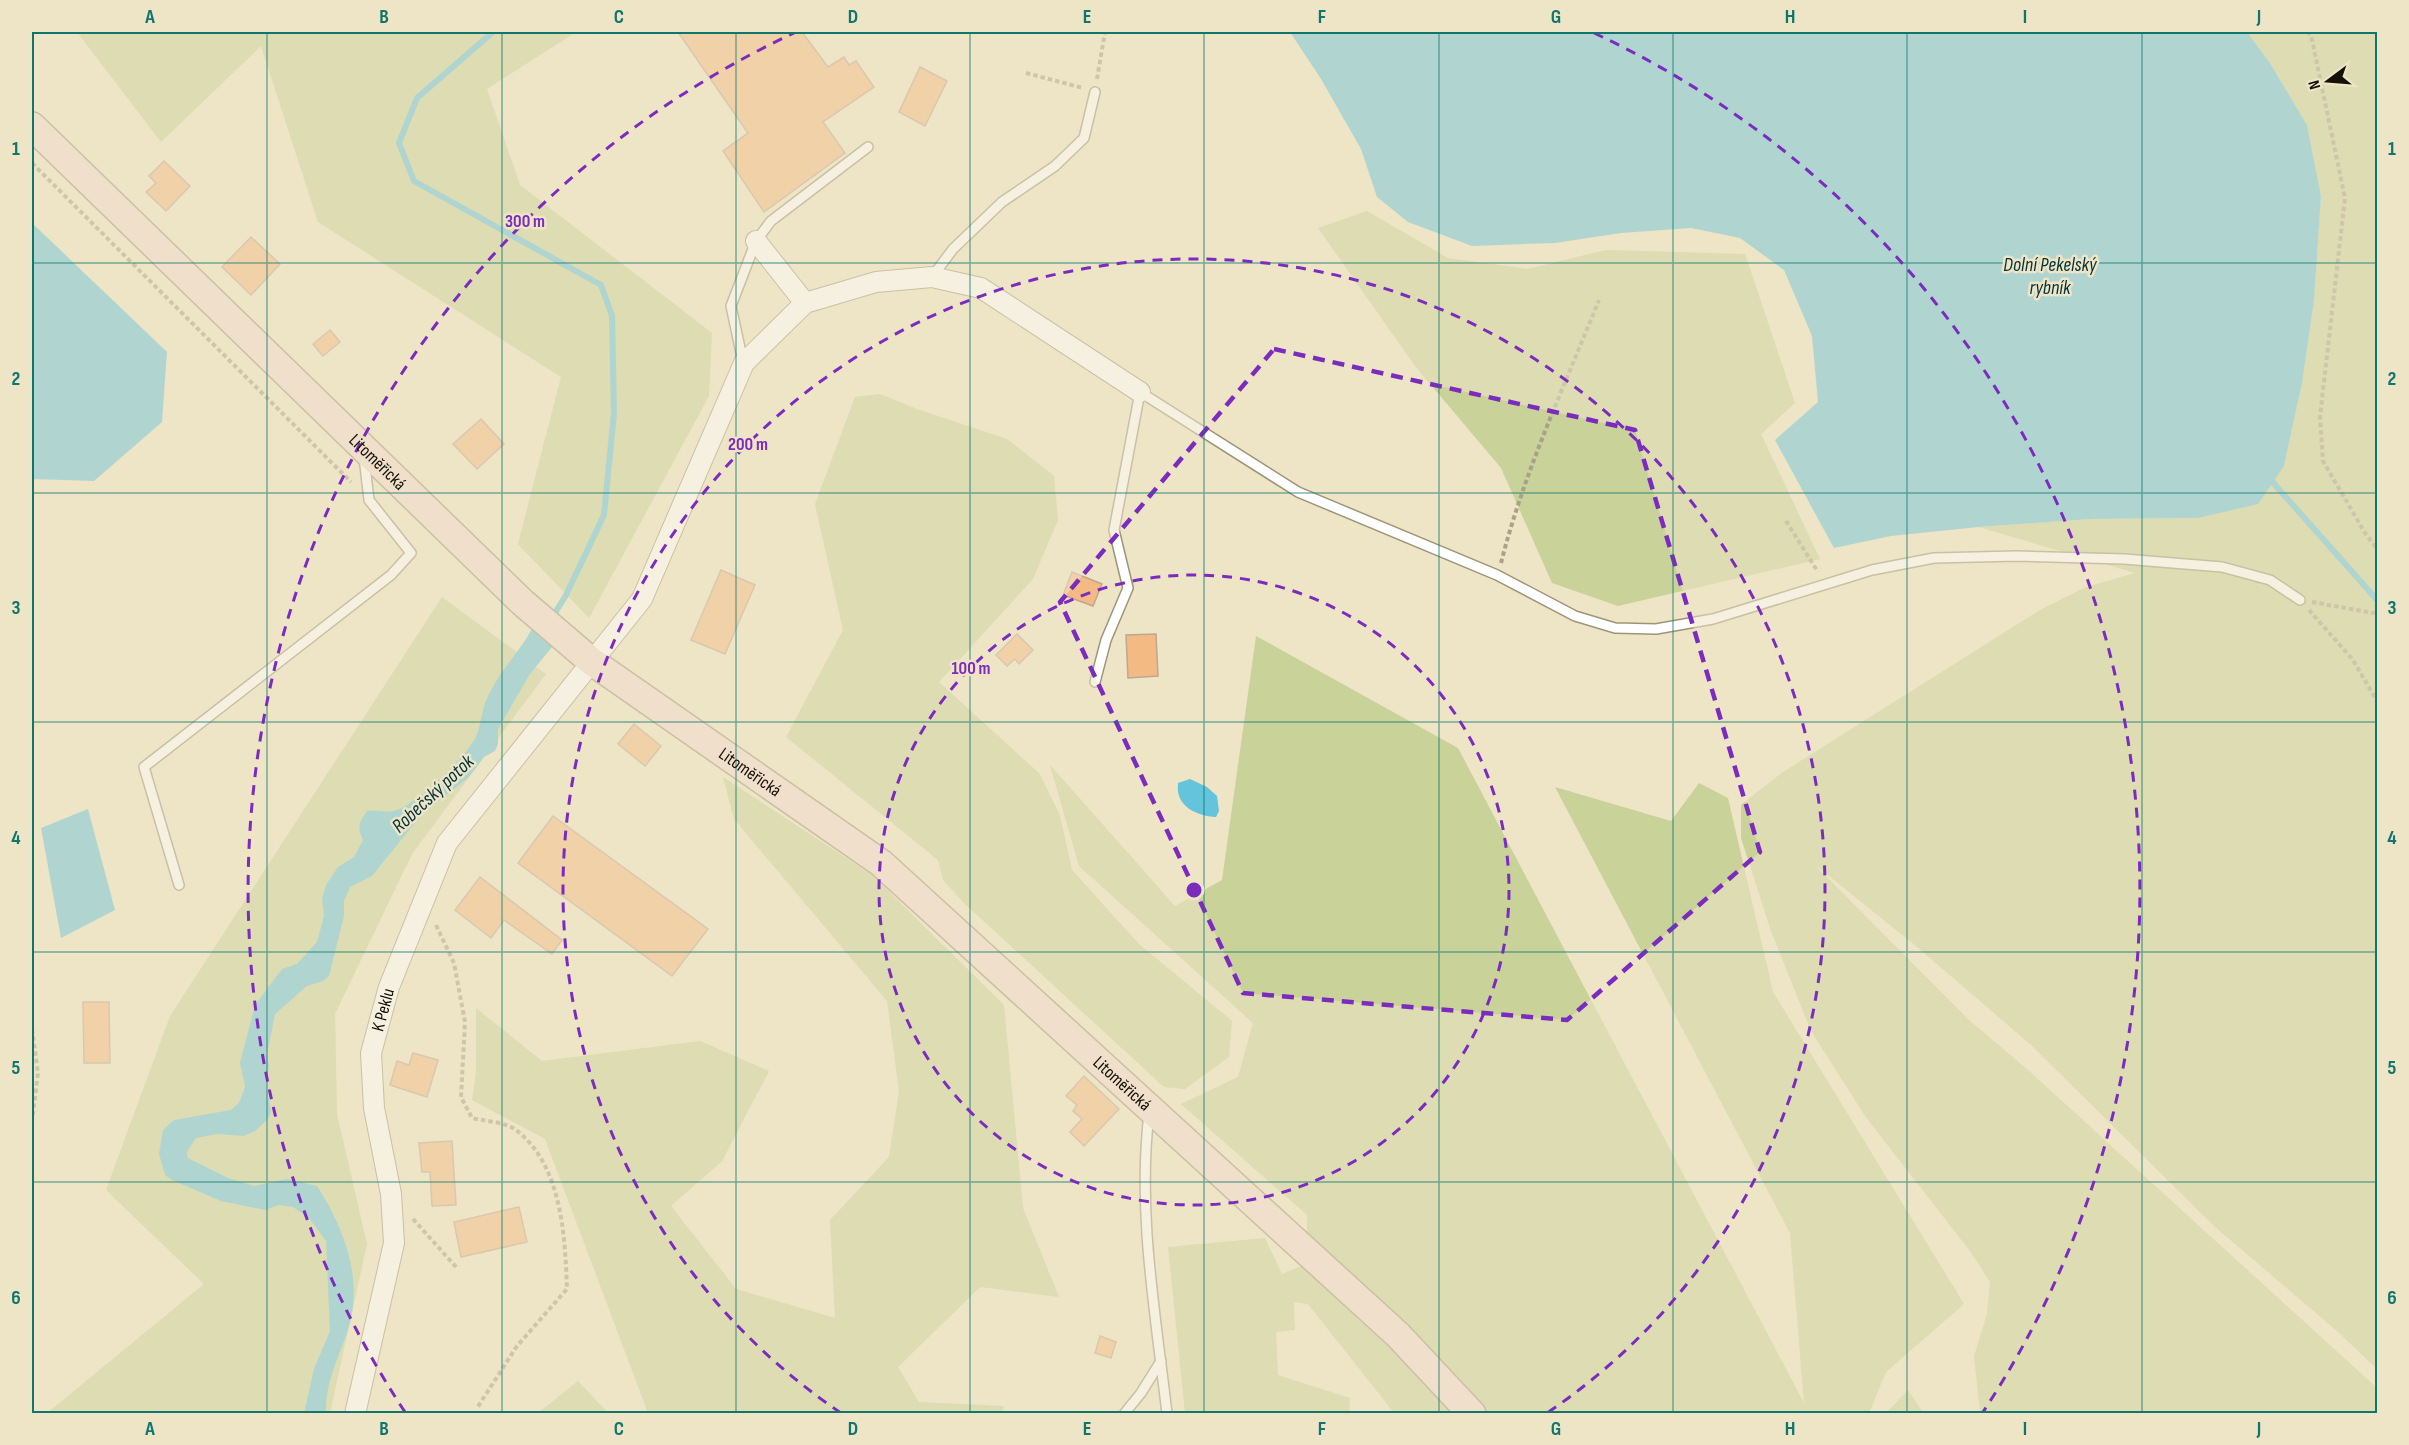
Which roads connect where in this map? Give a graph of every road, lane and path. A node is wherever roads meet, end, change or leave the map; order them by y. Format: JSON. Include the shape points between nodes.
{"nodes":[{"id":1,"x":1105,"y":32,"type":"edge"},
{"id":2,"x":2307,"y":32,"type":"edge"},
{"id":3,"x":1026,"y":73,"type":"dead end"},
{"id":4,"x":1095,"y":92,"type":"junction"},
{"id":5,"x":32,"y":126,"type":"edge"},
{"id":6,"x":868,"y":147,"type":"dead end"},
{"id":7,"x":32,"y":163,"type":"edge"},
{"id":8,"x":756,"y":241,"type":"junction"},
{"id":9,"x":932,"y":277,"type":"junction"},
{"id":10,"x":1599,"y":300,"type":"dead end"},
{"id":11,"x":805,"y":303,"type":"junction"},
{"id":12,"x":744,"y":363,"type":"junction"},
{"id":13,"x":1140,"y":392,"type":"junction"},
{"id":14,"x":363,"y":449,"type":"junction"},
{"id":15,"x":369,"y":500,"type":"junction"},
{"id":16,"x":1786,"y":521,"type":"dead end"},
{"id":17,"x":2378,"y":550,"type":"edge"},
{"id":18,"x":1497,"y":575,"type":"junction"},
{"id":19,"x":1826,"y":585,"type":"junction"},
{"id":20,"x":2300,"y":600,"type":"junction"},
{"id":21,"x":2375,"y":612,"type":"edge"},
{"id":22,"x":582,"y":654,"type":"junction"},
{"id":23,"x":1095,"y":682,"type":"dead end"},
{"id":24,"x":2378,"y":704,"type":"edge"},
{"id":25,"x":179,"y":885,"type":"dead end"},
{"id":26,"x":423,"y":900,"type":"junction"},
{"id":27,"x":32,"y":1029,"type":"edge"},
{"id":28,"x":1149,"y":1108,"type":"junction"},
{"id":29,"x":32,"y":1121,"type":"edge"},
{"id":30,"x":391,"y":1194,"type":"junction"},
{"id":31,"x":457,"y":1268,"type":"dead end"},
{"id":32,"x":1161,"y":1361,"type":"junction"},
{"id":33,"x":477,"y":1408,"type":"dead end"},
{"id":34,"x":355,"y":1413,"type":"edge"},
{"id":35,"x":1124,"y":1413,"type":"edge"},
{"id":36,"x":1167,"y":1413,"type":"edge"},
{"id":37,"x":1472,"y":1413,"type":"edge"}],
"edges":[{"from":1,"to":4,"type":"path"},
{"from":2,"to":17,"type":"path","via":[[2311,35],[2345,198],[2320,417],[2323,461]]},
{"from":3,"to":4,"type":"path"},
{"from":4,"to":9,"type":"lane","via":[[1084,138],[1055,166],[1002,202],[953,249]]},
{"from":5,"to":14,"type":"street","name":"Litoměřická"},
{"from":6,"to":8,"type":"lane","via":[[771,221]]},
{"from":7,"to":15,"type":"path"},
{"from":8,"to":11,"type":"street"},
{"from":8,"to":12,"type":"lane","via":[[731,306]]},
{"from":9,"to":11,"type":"street","via":[[876,282]]},
{"from":9,"to":13,"type":"street","via":[[981,288]]},
{"from":10,"to":18,"type":"path","via":[[1520,496]]},
{"from":11,"to":12,"type":"street"},
{"from":12,"to":22,"type":"street","name":"K Peklu","via":[[642,599]]},
{"from":13,"to":18,"type":"lane","via":[[1298,492]]},
{"from":13,"to":23,"type":"lane","via":[[1114,530],[1128,588],[1106,640]]},
{"from":14,"to":15,"type":"lane"},
{"from":14,"to":22,"type":"street","name":"Litoměřická","via":[[522,602]]},
{"from":15,"to":25,"type":"lane","via":[[411,553],[392,575],[144,767]]},
{"from":16,"to":19,"type":"path"},
{"from":18,"to":19,"type":"lane","via":[[1575,616],[1615,628],[1656,629],[1713,619]]},
{"from":19,"to":20,"type":"lane","via":[[1872,570],[1934,558],[2124,559],[2222,567],[2270,580]]},
{"from":20,"to":21,"type":"path"},
{"from":20,"to":24,"type":"path","via":[[2353,660]]},
{"from":22,"to":26,"type":"street","name":"K Peklu","via":[[447,843]]},
{"from":22,"to":28,"type":"street","name":"Litoměřická","via":[[881,863]]},
{"from":26,"to":30,"type":"street","name":"K Peklu","via":[[389,987],[371,1053],[374,1108]]},
{"from":26,"to":33,"type":"path","via":[[454,963],[465,1022],[461,1097],[472,1118],[515,1129],[535,1151],[551,1179],[565,1236],[567,1289],[516,1346]]},
{"from":27,"to":29,"type":"path","via":[[38,1073]]},
{"from":28,"to":32,"type":"lane","via":[[1144,1150],[1150,1267]]},
{"from":28,"to":37,"type":"street","name":"Litoměřická","via":[[1398,1335]]},
{"from":30,"to":31,"type":"path"},
{"from":30,"to":34,"type":"street","name":"K Peklu","via":[[394,1242]]},
{"from":32,"to":35,"type":"lane"},
{"from":32,"to":36,"type":"lane"}]}
